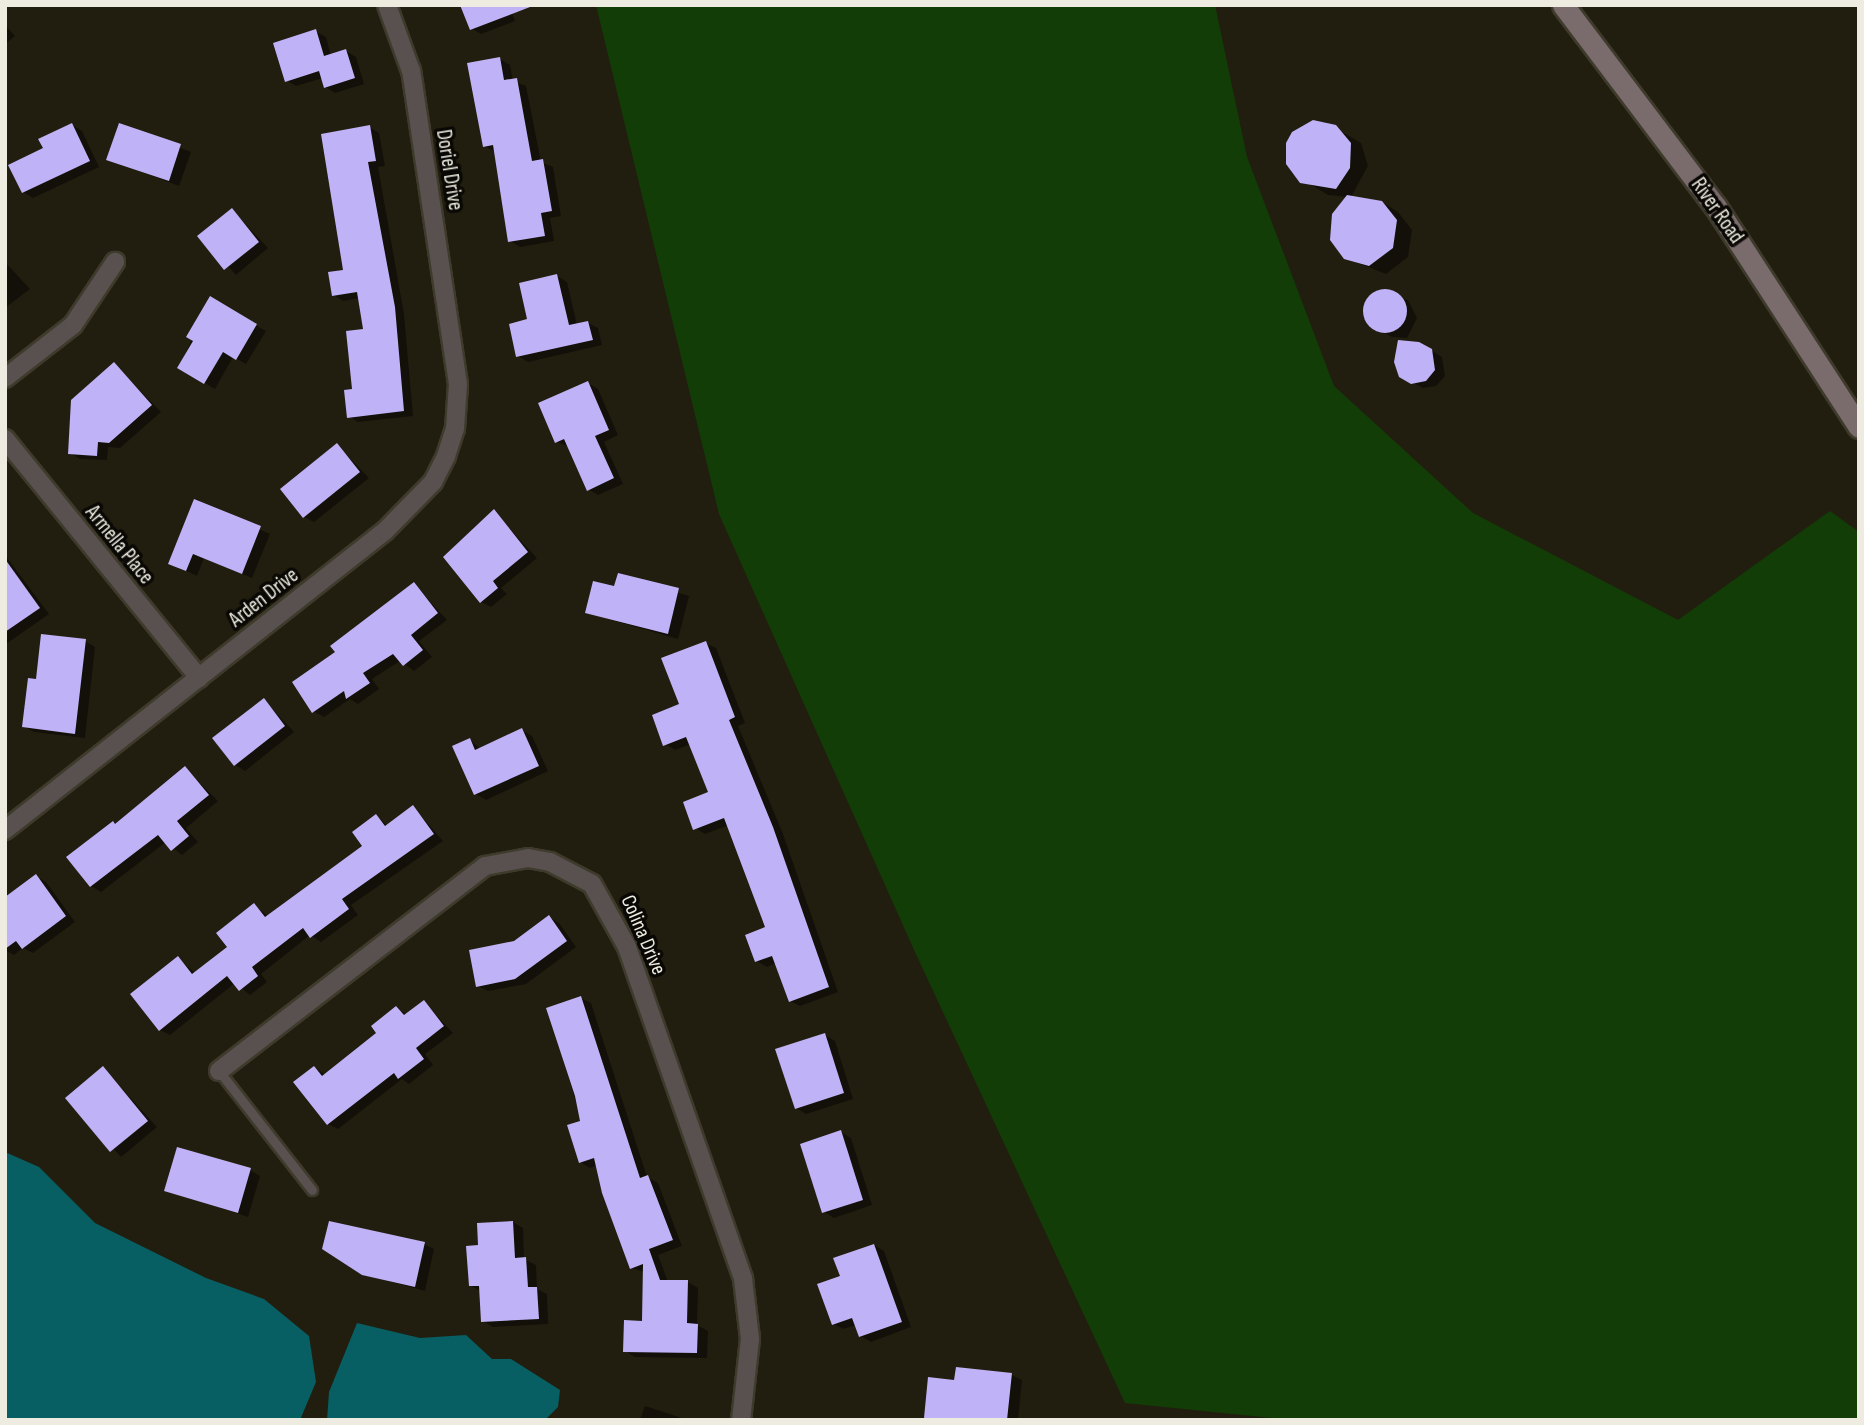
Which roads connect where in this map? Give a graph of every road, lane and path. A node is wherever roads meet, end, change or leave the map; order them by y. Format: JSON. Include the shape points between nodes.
{"nodes":[{"id":1,"x":387,"y":5,"type":"edge"},
{"id":2,"x":1563,"y":5,"type":"edge"},
{"id":3,"x":115,"y":262,"type":"dead end"},
{"id":4,"x":452,"y":345,"type":"joint"},
{"id":5,"x":5,"y":378,"type":"edge"},
{"id":6,"x":1859,"y":427,"type":"edge"},
{"id":7,"x":5,"y":439,"type":"edge"},
{"id":8,"x":199,"y":678,"type":"junction"},
{"id":9,"x":5,"y":830,"type":"edge"},
{"id":10,"x":219,"y":1071,"type":"joint"},
{"id":11,"x":312,"y":1190,"type":"dead end"},
{"id":12,"x":741,"y":1420,"type":"edge"}],
"edges":[{"from":1,"to":4,"type":"street","name":"Doriel Drive","via":[[411,71]]},
{"from":2,"to":6,"type":"main road","name":"River Road","via":[[1716,208]]},
{"from":3,"to":5,"type":"street","via":[[74,325]]},
{"from":4,"to":8,"type":"street","name":"Arden Drive","via":[[458,384],[454,429],[433,482],[386,531]]},
{"from":7,"to":8,"type":"street","name":"Armella Place"},
{"from":8,"to":9,"type":"street","name":"Arden Drive"},
{"from":10,"to":11,"type":"lane","name":"Colina Drive"},
{"from":10,"to":12,"type":"street","name":"Colina Drive","via":[[485,866],[528,858],[550,862],[592,884],[627,947],[743,1279],[750,1339]]}]}
